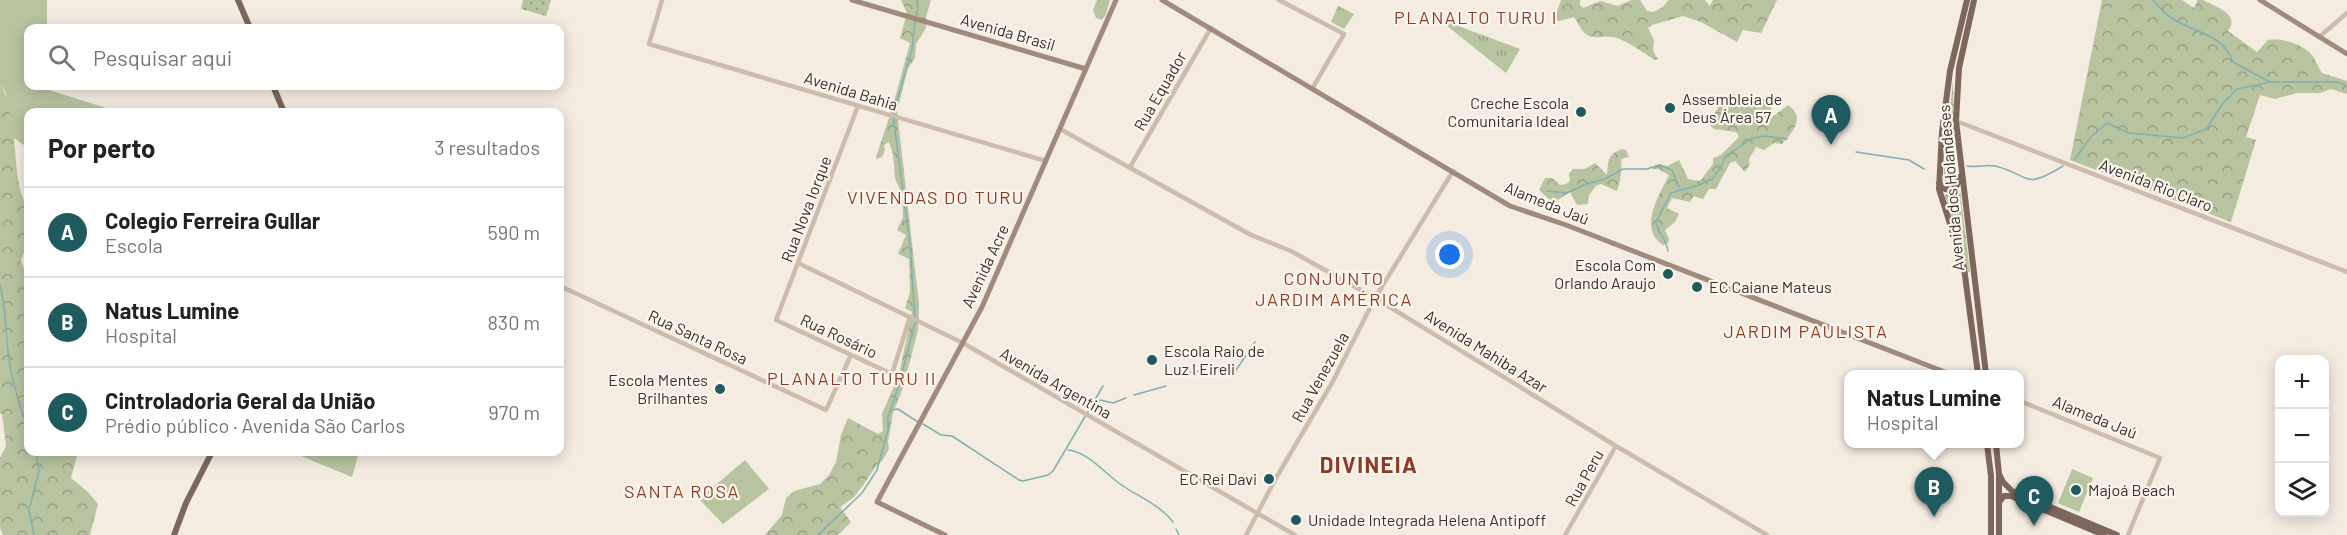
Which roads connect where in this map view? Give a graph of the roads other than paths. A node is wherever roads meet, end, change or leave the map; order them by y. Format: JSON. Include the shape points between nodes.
{"nodes":[{"id":1,"x":238,"y":0,"type":"edge"},
{"id":2,"x":662,"y":0,"type":"edge"},
{"id":3,"x":852,"y":0,"type":"edge"},
{"id":4,"x":1116,"y":0,"type":"edge"},
{"id":5,"x":1162,"y":0,"type":"edge"},
{"id":6,"x":1279,"y":0,"type":"edge"},
{"id":7,"x":1967,"y":0,"type":"edge"},
{"id":8,"x":1974,"y":0,"type":"edge"},
{"id":9,"x":2260,"y":0,"type":"edge"},
{"id":10,"x":2266,"y":0,"type":"edge"},
{"id":11,"x":2347,"y":13,"type":"edge"},
{"id":12,"x":248,"y":24,"type":"edge"},
{"id":13,"x":1211,"y":28,"type":"junction"},
{"id":14,"x":2320,"y":35,"type":"junction"},
{"id":15,"x":2347,"y":52,"type":"edge"},
{"id":16,"x":1086,"y":69,"type":"junction"},
{"id":17,"x":1312,"y":89,"type":"junction"},
{"id":18,"x":275,"y":90,"type":"edge"},
{"id":19,"x":858,"y":106,"type":"junction"},
{"id":20,"x":282,"y":108,"type":"edge"},
{"id":21,"x":1956,"y":121,"type":"junction"},
{"id":22,"x":1060,"y":129,"type":"junction"},
{"id":23,"x":1046,"y":161,"type":"junction"},
{"id":24,"x":1960,"y":165,"type":"junction"},
{"id":25,"x":1130,"y":167,"type":"junction"},
{"id":26,"x":1453,"y":171,"type":"junction"},
{"id":27,"x":1939,"y":179,"type":"junction"},
{"id":28,"x":798,"y":263,"type":"junction"},
{"id":29,"x":2347,"y":272,"type":"edge"},
{"id":30,"x":564,"y":288,"type":"edge"},
{"id":31,"x":1375,"y":298,"type":"junction"},
{"id":32,"x":911,"y":317,"type":"junction"},
{"id":33,"x":776,"y":320,"type":"joint"},
{"id":34,"x":963,"y":343,"type":"junction"},
{"id":35,"x":851,"y":355,"type":"junction"},
{"id":36,"x":1937,"y":370,"type":"edge"},
{"id":37,"x":1977,"y":370,"type":"edge"},
{"id":38,"x":1985,"y":370,"type":"edge"},
{"id":39,"x":2024,"y":403,"type":"edge"},
{"id":40,"x":1616,"y":446,"type":"junction"},
{"id":41,"x":1988,"y":448,"type":"edge"},
{"id":42,"x":1996,"y":448,"type":"edge"},
{"id":43,"x":210,"y":456,"type":"edge"},
{"id":44,"x":1999,"y":474,"type":"junction"},
{"id":45,"x":1999,"y":502,"type":"junction"},
{"id":46,"x":1257,"y":514,"type":"junction"},
{"id":47,"x":174,"y":535,"type":"edge"},
{"id":48,"x":945,"y":535,"type":"edge"},
{"id":49,"x":1246,"y":535,"type":"edge"},
{"id":50,"x":1295,"y":535,"type":"edge"},
{"id":51,"x":1565,"y":535,"type":"edge"},
{"id":52,"x":1767,"y":535,"type":"edge"},
{"id":53,"x":1991,"y":535,"type":"edge"},
{"id":54,"x":1999,"y":535,"type":"edge"},
{"id":55,"x":2104,"y":535,"type":"edge"},
{"id":56,"x":2117,"y":535,"type":"edge"},
{"id":57,"x":2128,"y":535,"type":"edge"}],
"edges":[{"from":1,"to":12,"type":"main road"},
{"from":2,"to":19,"type":"street","name":"Avenida Bahia","via":[[649,44]]},
{"from":3,"to":16,"type":"main road","name":"Avenida Brasil"},
{"from":4,"to":16,"type":"main road","name":"Avenida Acre"},
{"from":5,"to":13,"type":"main road","name":"Alameda Jaú"},
{"from":6,"to":17,"type":"street","via":[[1344,34]]},
{"from":7,"to":27,"type":"main road","name":"Avenida dos Holandeses","via":[[1950,71]]},
{"from":8,"to":21,"type":"main road","name":"Avenida dos Holandeses","via":[[1959,68]]},
{"from":9,"to":14,"type":"main road"},
{"from":10,"to":14,"type":"main road"},
{"from":11,"to":14,"type":"street"},
{"from":13,"to":17,"type":"main road","name":"Alameda Jaú"},
{"from":13,"to":25,"type":"street","name":"Rua Equador"},
{"from":14,"to":15,"type":"main road"},
{"from":16,"to":22,"type":"main road","name":"Avenida Acre"},
{"from":17,"to":26,"type":"main road","name":"Alameda Jaú"},
{"from":18,"to":20,"type":"main road"},
{"from":19,"to":23,"type":"street","name":"Avenida Bahia"},
{"from":19,"to":28,"type":"street","name":"Rua Nova Iorque"},
{"from":21,"to":24,"type":"main road","name":"Avenida dos Holandeses"},
{"from":21,"to":29,"type":"street","name":"Avenida Rio Claro"},
{"from":22,"to":23,"type":"main road","name":"Avenida Acre"},
{"from":22,"to":25,"type":"street","name":"Avenida Mahiba Azar"},
{"from":23,"to":34,"type":"main road","name":"Avenida Acre"},
{"from":24,"to":27,"type":"main road","via":[[1959,182],[1954,188],[1945,189]]},
{"from":24,"to":38,"type":"main road","name":"Avenida dos Holandeses"},
{"from":25,"to":31,"type":"street","name":"Avenida Mahiba Azar"},
{"from":26,"to":31,"type":"street","name":"Rua Venezuela"},
{"from":26,"to":36,"type":"main road","name":"Alameda Jaú","via":[[1510,206]]},
{"from":27,"to":37,"type":"main road","name":"Avenida dos Holandeses","via":[[1940,199],[1964,268]]},
{"from":28,"to":32,"type":"street","name":"Avenida Argentina"},
{"from":28,"to":33,"type":"street","name":"Rua Nova Iorque"},
{"from":30,"to":35,"type":"street","name":"Rua Santa Rosa","via":[[826,410]]},
{"from":31,"to":40,"type":"street","name":"Avenida Mahiba Azar"},
{"from":31,"to":46,"type":"street","name":"Rua Venezuela","via":[[1332,383]]},
{"from":32,"to":34,"type":"street","name":"Avenida Argentina"},
{"from":32,"to":35,"type":"street","name":"Rua Rosário","via":[[894,372]]},
{"from":33,"to":35,"type":"street","name":"Rua Rosário"},
{"from":34,"to":46,"type":"street","name":"Avenida Argentina"},
{"from":34,"to":48,"type":"main road","name":"Avenida Acre","via":[[877,502]]},
{"from":39,"to":57,"type":"street","name":"Alameda Jaú","via":[[2160,458]]},
{"from":40,"to":51,"type":"street","name":"Rua Peru"},
{"from":40,"to":52,"type":"street","name":"Avenida Mahiba Azar"},
{"from":41,"to":53,"type":"main road"},
{"from":42,"to":44,"type":"main road"},
{"from":43,"to":47,"type":"main road"},
{"from":44,"to":45,"type":"main road"},
{"from":44,"to":56,"type":"main road","via":[[2012,491]]},
{"from":45,"to":54,"type":"main road"},
{"from":45,"to":55,"type":"main road","via":[[2004,496],[2011,496]]},
{"from":46,"to":49,"type":"street","name":"Rua Venezuela"},
{"from":46,"to":50,"type":"street","name":"Avenida Argentina"}]}
